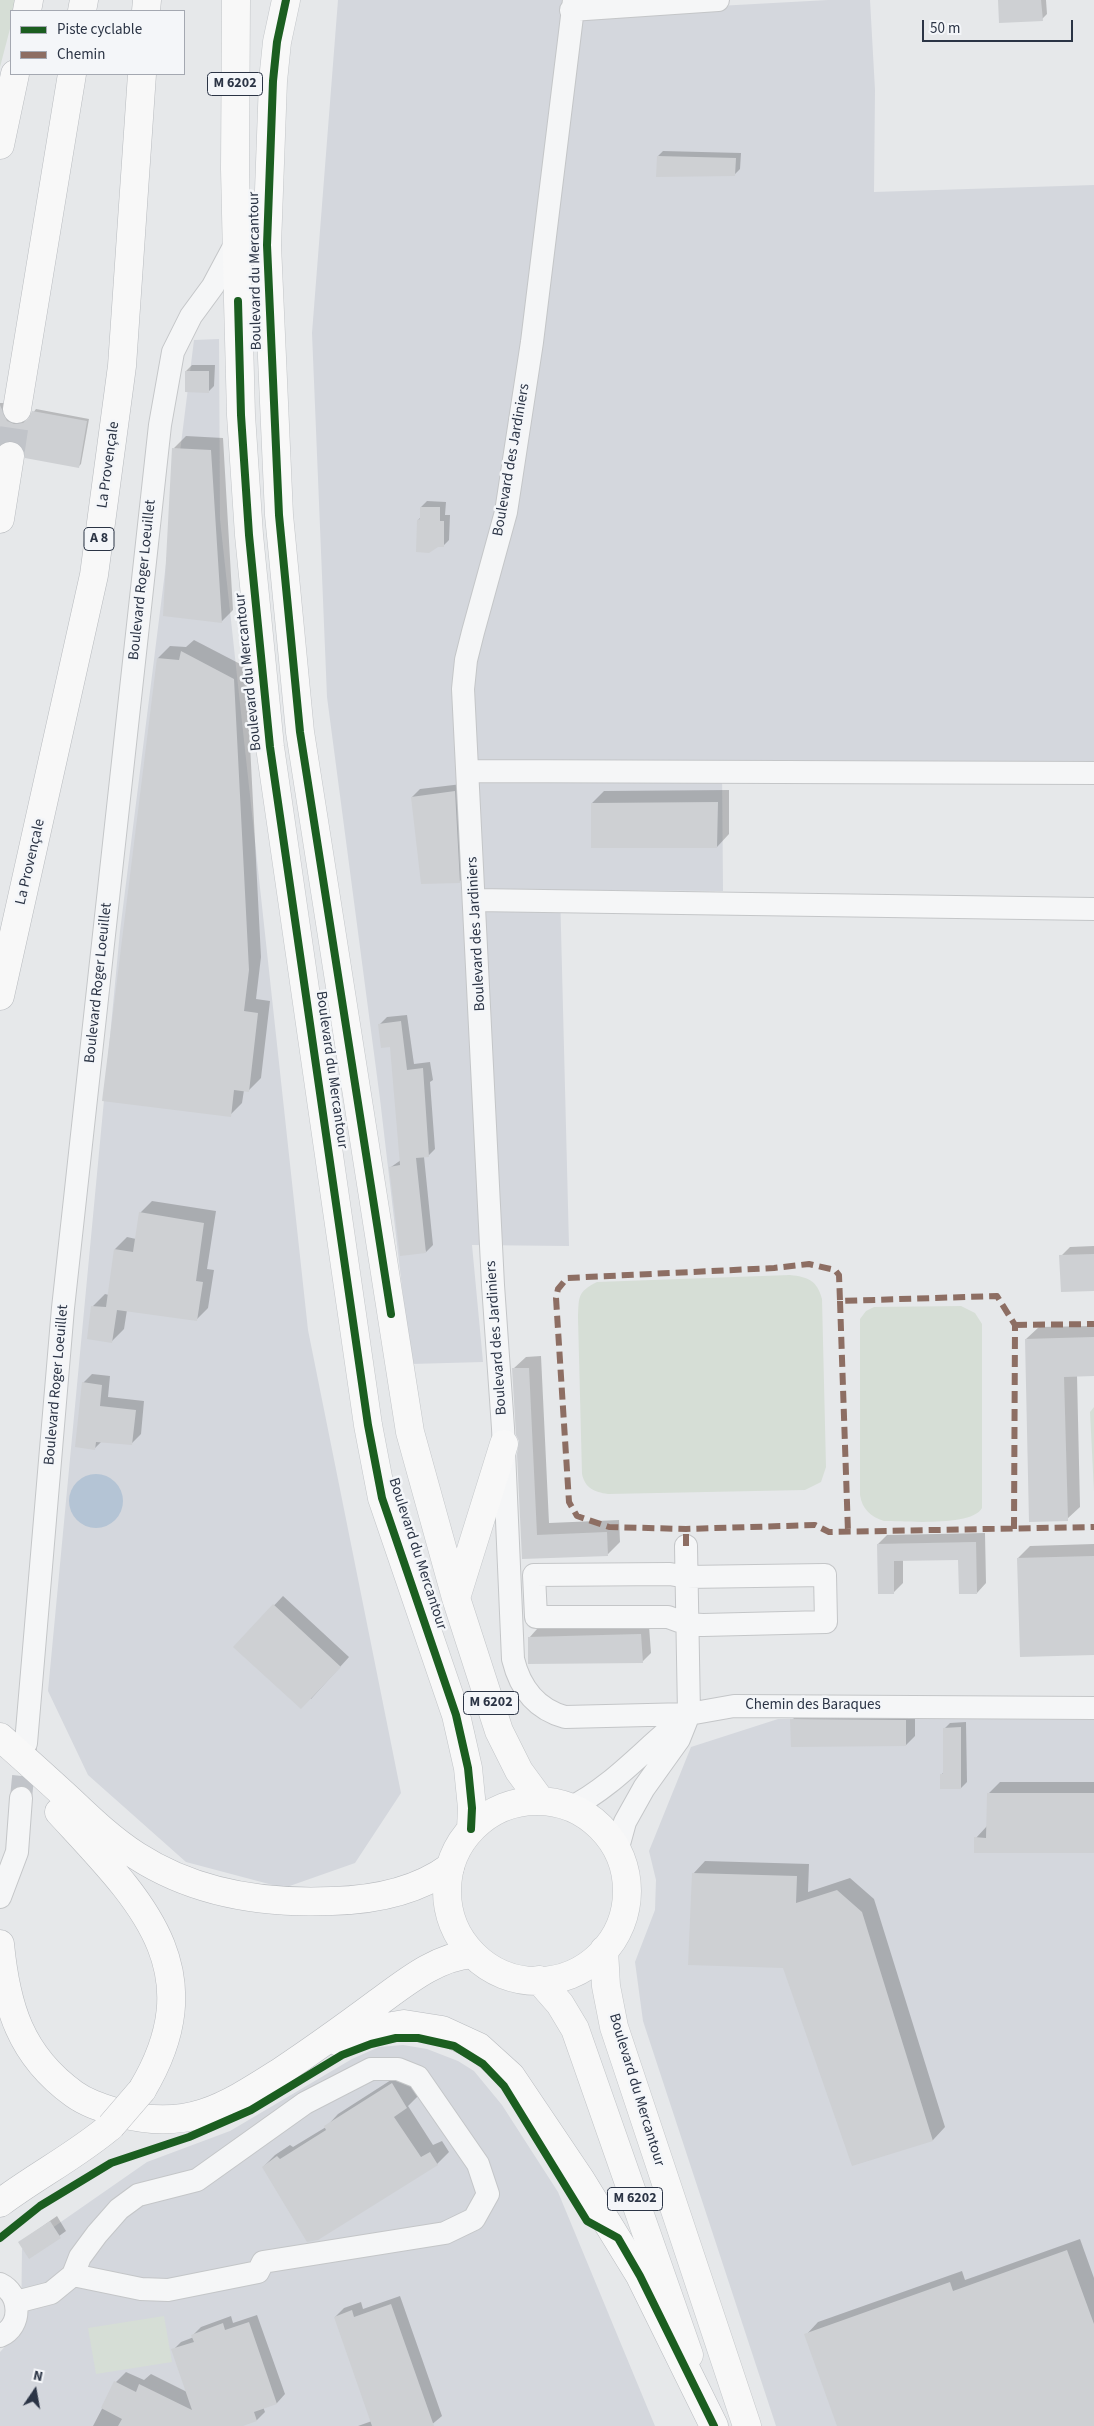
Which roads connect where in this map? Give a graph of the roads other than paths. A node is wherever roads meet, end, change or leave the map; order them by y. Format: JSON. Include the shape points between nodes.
{"nodes":[{"id":1,"x":236,"y":0,"type":"edge"},
{"id":2,"x":286,"y":0,"type":"edge"},
{"id":3,"x":718,"y":0,"type":"edge"},
{"id":4,"x":573,"y":5,"type":"edge"},
{"id":5,"x":15,"y":75,"type":"edge"},
{"id":6,"x":72,"y":75,"type":"edge"},
{"id":7,"x":142,"y":75,"type":"edge"},
{"id":8,"x":0,"y":145,"type":"edge"},
{"id":9,"x":237,"y":241,"type":"junction"},
{"id":10,"x":18,"y":408,"type":"tunnel mouth"},
{"id":11,"x":10,"y":456,"type":"tunnel mouth"},
{"id":12,"x":0,"y":519,"type":"edge"},
{"id":13,"x":469,"y":771,"type":"junction"},
{"id":14,"x":1094,"y":773,"type":"edge"},
{"id":15,"x":475,"y":900,"type":"junction"},
{"id":16,"x":1094,"y":909,"type":"edge"},
{"id":17,"x":0,"y":996,"type":"edge"},
{"id":18,"x":504,"y":1444,"type":"junction"},
{"id":19,"x":686,"y":1546,"type":"dead end"},
{"id":20,"x":686,"y":1576,"type":"junction"},
{"id":21,"x":456,"y":1598,"type":"junction"},
{"id":22,"x":688,"y":1624,"type":"junction"},
{"id":23,"x":1094,"y":1708,"type":"edge"},
{"id":24,"x":689,"y":1714,"type":"junction"},
{"id":25,"x":9,"y":1742,"type":"edge"},
{"id":26,"x":21,"y":1798,"type":"tunnel mouth"},
{"id":27,"x":541,"y":1801,"type":"junction"},
{"id":28,"x":570,"y":1808,"type":"junction"},
{"id":29,"x":471,"y":1829,"type":"junction"},
{"id":30,"x":617,"y":1851,"type":"junction"},
{"id":31,"x":450,"y":1867,"type":"junction"},
{"id":32,"x":0,"y":1897,"type":"edge"},
{"id":33,"x":0,"y":1944,"type":"edge"},
{"id":34,"x":604,"y":1950,"type":"junction"},
{"id":35,"x":472,"y":1954,"type":"junction"},
{"id":36,"x":539,"y":1980,"type":"junction"},
{"id":37,"x":312,"y":2051,"type":"junction"},
{"id":38,"x":0,"y":2203,"type":"edge"},
{"id":39,"x":73,"y":2275,"type":"junction"},
{"id":40,"x":0,"y":2284,"type":"edge"},
{"id":41,"x":16,"y":2302,"type":"junction"},
{"id":42,"x":0,"y":2336,"type":"edge"},
{"id":43,"x":714,"y":2426,"type":"edge"},
{"id":44,"x":747,"y":2426,"type":"edge"}],
"edges":[{"from":1,"to":9,"type":"main road","name":"Boulevard du Mercantour","number":"M 6202"},
{"from":2,"to":21,"type":"main road","name":"Boulevard du Mercantour","number":"M 6202","via":[[276,42],[267,244],[279,515],[300,732],[410,1432]]},
{"from":3,"to":4,"type":"street","name":"Boulevard des Jardiniers"},
{"from":4,"to":13,"type":"street","name":"Boulevard des Jardiniers","via":[[520,426],[506,512],[466,660],[463,690]]},
{"from":5,"to":8,"type":"main road"},
{"from":6,"to":10,"type":"main road"},
{"from":7,"to":17,"type":"main road","name":"La Provençale","number":"A 8","via":[[122,366],[94,574]]},
{"from":9,"to":25,"type":"street","name":"Boulevard Roger Loeuillet","via":[[173,352],[160,425],[64,1308]]},
{"from":9,"to":29,"type":"main road","name":"Boulevard du Mercantour","number":"M 6202","via":[[241,415],[248,526],[270,747],[368,1425],[382,1498],[456,1715],[468,1768]]},
{"from":11,"to":12,"type":"main road"},
{"from":13,"to":14,"type":"street"},
{"from":13,"to":15,"type":"street","name":"Boulevard des Jardiniers"},
{"from":15,"to":16,"type":"street"},
{"from":15,"to":18,"type":"street","name":"Boulevard des Jardiniers","via":[[493,1285]]},
{"from":18,"to":21,"type":"main road"},
{"from":18,"to":24,"type":"street","name":"Boulevard des Jardiniers","via":[[512,1659],[526,1691],[552,1713],[566,1717]]},
{"from":19,"to":20,"type":"street"},
{"from":20,"to":22,"type":"street"},
{"from":20,"to":22,"type":"street","via":[[824,1576],[825,1585],[826,1622]]},
{"from":20,"to":22,"type":"street","via":[[534,1575],[536,1617],[668,1617]]},
{"from":21,"to":27,"type":"main road","name":"Boulevard du Mercantour","number":"M 6202","via":[[499,1731],[519,1771]]},
{"from":22,"to":24,"type":"street"},
{"from":23,"to":24,"type":"street","name":"Chemin des Baraques","via":[[734,1706]]},
{"from":24,"to":28,"type":"street","via":[[662,1733],[625,1770],[588,1799]]},
{"from":24,"to":30,"type":"street","via":[[678,1740],[644,1788],[626,1822]]},
{"from":25,"to":31,"type":"main road","via":[[106,1833],[136,1856],[219,1893],[278,1901],[361,1900],[433,1880]]},
{"from":25,"to":38,"type":"main road","bridge":true,"via":[[141,1906],[158,1935],[167,1961],[170,2011],[155,2067],[142,2090],[111,2126]]},
{"from":26,"to":32,"type":"street","via":[[17,1852]]},
{"from":27,"to":28,"type":"main road"},
{"from":27,"to":29,"type":"main road","via":[[515,1803],[491,1813]]},
{"from":28,"to":30,"type":"main road","via":[[600,1828]]},
{"from":29,"to":31,"type":"main road","via":[[458,1847]]},
{"from":30,"to":34,"type":"main road","via":[[624,1867],[626,1902],[615,1936]]},
{"from":31,"to":35,"type":"main road","via":[[446,1889],[449,1910],[456,1930]]},
{"from":33,"to":37,"type":"main road","via":[[9,2005],[18,2029],[34,2055],[57,2082],[82,2100],[101,2108],[142,2119],[173,2120],[201,2114],[231,2103]]},
{"from":34,"to":36,"type":"main road","via":[[586,1966],[563,1977]]},
{"from":34,"to":44,"type":"main road","name":"Boulevard du Mercantour","number":"M 6202","via":[[606,1986],[614,2027]]},
{"from":35,"to":36,"type":"main road","via":[[492,1969],[514,1978]]},
{"from":35,"to":37,"type":"main road","via":[[460,1955],[429,1968]]},
{"from":36,"to":43,"type":"main road","number":"M 6202","via":[[560,2004],[575,2029]]},
{"from":37,"to":43,"type":"main road","via":[[375,2029],[404,2024],[442,2030],[479,2047],[511,2076],[640,2276]]},
{"from":39,"to":39,"type":"street","via":[[141,2289],[177,2288],[258,2272],[263,2262],[445,2233],[474,2219],[488,2194],[478,2164],[418,2077],[398,2069],[371,2070],[305,2103],[197,2180],[138,2195],[119,2209],[97,2234],[80,2257]]},
{"from":39,"to":41,"type":"street","via":[[51,2293]]},
{"from":40,"to":41,"type":"street","via":[[12,2293]]},
{"from":41,"to":42,"type":"street","via":[[15,2320],[11,2328]]}]}
